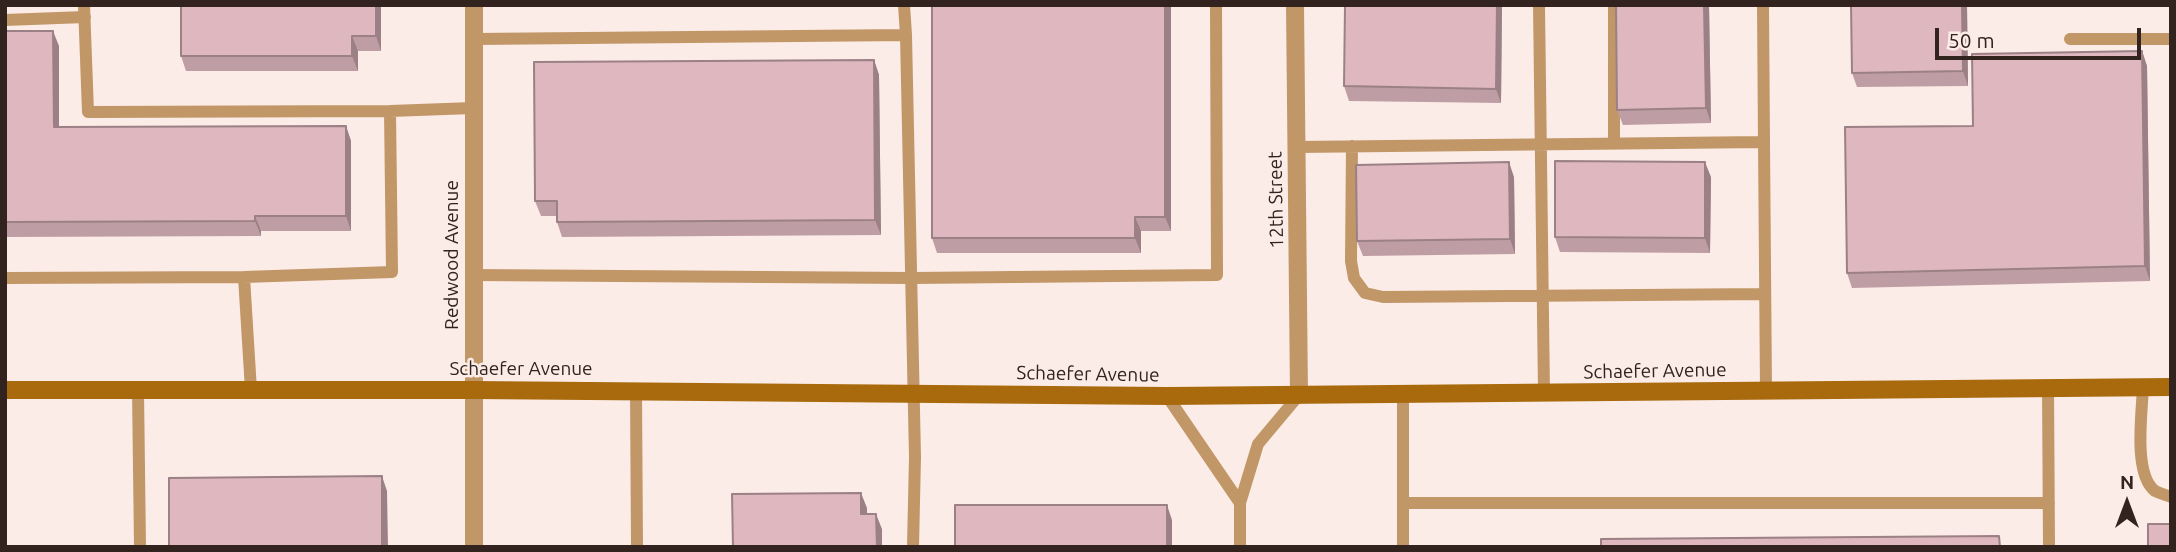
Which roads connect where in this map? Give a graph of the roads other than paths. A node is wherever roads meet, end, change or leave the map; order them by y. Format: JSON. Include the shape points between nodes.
{"nodes":[{"id":1,"x":474,"y":5,"type":"edge"},
{"id":2,"x":904,"y":5,"type":"edge"},
{"id":3,"x":1216,"y":5,"type":"edge"},
{"id":4,"x":1295,"y":5,"type":"edge"},
{"id":5,"x":1539,"y":5,"type":"edge"},
{"id":6,"x":1614,"y":5,"type":"edge"},
{"id":7,"x":1763,"y":5,"type":"edge"},
{"id":8,"x":85,"y":11,"type":"edge"},
{"id":9,"x":5,"y":20,"type":"edge"},
{"id":10,"x":906,"y":35,"type":"junction"},
{"id":11,"x":474,"y":39,"type":"junction"},
{"id":12,"x":2070,"y":39,"type":"dead end"},
{"id":13,"x":2171,"y":39,"type":"edge"},
{"id":14,"x":473,"y":108,"type":"junction"},
{"id":15,"x":390,"y":111,"type":"junction"},
{"id":16,"x":1764,"y":142,"type":"junction"},
{"id":17,"x":1541,"y":143,"type":"junction"},
{"id":18,"x":1614,"y":143,"type":"junction"},
{"id":19,"x":1352,"y":146,"type":"junction"},
{"id":20,"x":1297,"y":147,"type":"junction"},
{"id":21,"x":473,"y":275,"type":"junction"},
{"id":22,"x":244,"y":277,"type":"junction"},
{"id":23,"x":5,"y":278,"type":"edge"},
{"id":24,"x":912,"y":278,"type":"junction"},
{"id":25,"x":1765,"y":294,"type":"junction"},
{"id":26,"x":1543,"y":296,"type":"junction"},
{"id":27,"x":2143,"y":387,"type":"junction"},
{"id":28,"x":2171,"y":387,"type":"edge"},
{"id":29,"x":2048,"y":388,"type":"junction"},
{"id":30,"x":5,"y":390,"type":"edge"},
{"id":31,"x":138,"y":390,"type":"junction"},
{"id":32,"x":251,"y":390,"type":"junction"},
{"id":33,"x":473,"y":390,"type":"junction"},
{"id":34,"x":636,"y":391,"type":"junction"},
{"id":35,"x":1766,"y":391,"type":"junction"},
{"id":36,"x":1544,"y":393,"type":"junction"},
{"id":37,"x":913,"y":394,"type":"junction"},
{"id":38,"x":1403,"y":394,"type":"junction"},
{"id":39,"x":1299,"y":395,"type":"junction"},
{"id":40,"x":1167,"y":396,"type":"junction"},
{"id":41,"x":2171,"y":496,"type":"edge"},
{"id":42,"x":1240,"y":503,"type":"junction"},
{"id":43,"x":1403,"y":503,"type":"junction"},
{"id":44,"x":2049,"y":503,"type":"junction"},
{"id":45,"x":140,"y":547,"type":"edge"},
{"id":46,"x":474,"y":547,"type":"edge"},
{"id":47,"x":637,"y":547,"type":"edge"},
{"id":48,"x":913,"y":547,"type":"edge"},
{"id":49,"x":1240,"y":547,"type":"edge"},
{"id":50,"x":1403,"y":547,"type":"edge"},
{"id":51,"x":2049,"y":547,"type":"edge"}],
"edges":[{"from":1,"to":11,"type":"street","name":"Redwood Avenue"},
{"from":2,"to":10,"type":"lane"},
{"from":3,"to":24,"type":"lane","via":[[1217,275]]},
{"from":4,"to":20,"type":"street","name":"12th Street"},
{"from":5,"to":17,"type":"lane"},
{"from":6,"to":18,"type":"lane"},
{"from":7,"to":16,"type":"lane"},
{"from":8,"to":9,"type":"lane"},
{"from":8,"to":15,"type":"lane","via":[[88,112]]},
{"from":10,"to":11,"type":"lane"},
{"from":10,"to":24,"type":"lane"},
{"from":11,"to":14,"type":"street","name":"Redwood Avenue"},
{"from":12,"to":13,"type":"lane"},
{"from":14,"to":15,"type":"lane"},
{"from":14,"to":21,"type":"street","name":"Redwood Avenue"},
{"from":15,"to":22,"type":"lane","via":[[392,272]]},
{"from":16,"to":18,"type":"lane"},
{"from":16,"to":25,"type":"lane"},
{"from":17,"to":18,"type":"lane"},
{"from":17,"to":19,"type":"lane"},
{"from":17,"to":26,"type":"lane"},
{"from":19,"to":20,"type":"lane"},
{"from":19,"to":26,"type":"lane","via":[[1351,261],[1354,278],[1365,293],[1383,297]]},
{"from":20,"to":39,"type":"street","name":"12th Street"},
{"from":21,"to":24,"type":"lane"},
{"from":21,"to":33,"type":"street","name":"Redwood Avenue"},
{"from":22,"to":23,"type":"lane"},
{"from":22,"to":32,"type":"lane"},
{"from":24,"to":37,"type":"lane"},
{"from":25,"to":26,"type":"lane"},
{"from":25,"to":35,"type":"lane"},
{"from":26,"to":36,"type":"lane"},
{"from":27,"to":28,"type":"street","name":"Schaefer Avenue"},
{"from":27,"to":29,"type":"street","name":"Schaefer Avenue"},
{"from":27,"to":41,"type":"lane","via":[[2141,456],[2145,475],[2155,491]]},
{"from":29,"to":35,"type":"street","name":"Schaefer Avenue"},
{"from":29,"to":44,"type":"lane"},
{"from":30,"to":31,"type":"street","name":"Schaefer Avenue"},
{"from":31,"to":32,"type":"street","name":"Schaefer Avenue"},
{"from":31,"to":45,"type":"lane"},
{"from":32,"to":33,"type":"street","name":"Schaefer Avenue"},
{"from":33,"to":34,"type":"street","name":"Schaefer Avenue"},
{"from":33,"to":46,"type":"street","name":"Redwood Avenue"},
{"from":34,"to":37,"type":"street","name":"Schaefer Avenue"},
{"from":34,"to":47,"type":"lane"},
{"from":35,"to":36,"type":"street","name":"Schaefer Avenue"},
{"from":36,"to":38,"type":"street","name":"Schaefer Avenue"},
{"from":37,"to":40,"type":"street","name":"Schaefer Avenue"},
{"from":37,"to":48,"type":"lane"},
{"from":38,"to":39,"type":"street","name":"Schaefer Avenue"},
{"from":38,"to":43,"type":"lane"},
{"from":39,"to":40,"type":"street","name":"Schaefer Avenue"},
{"from":39,"to":42,"type":"lane","via":[[1258,444]]},
{"from":40,"to":42,"type":"lane"},
{"from":42,"to":49,"type":"lane"},
{"from":43,"to":44,"type":"lane"},
{"from":43,"to":50,"type":"lane"},
{"from":44,"to":51,"type":"lane"}]}
